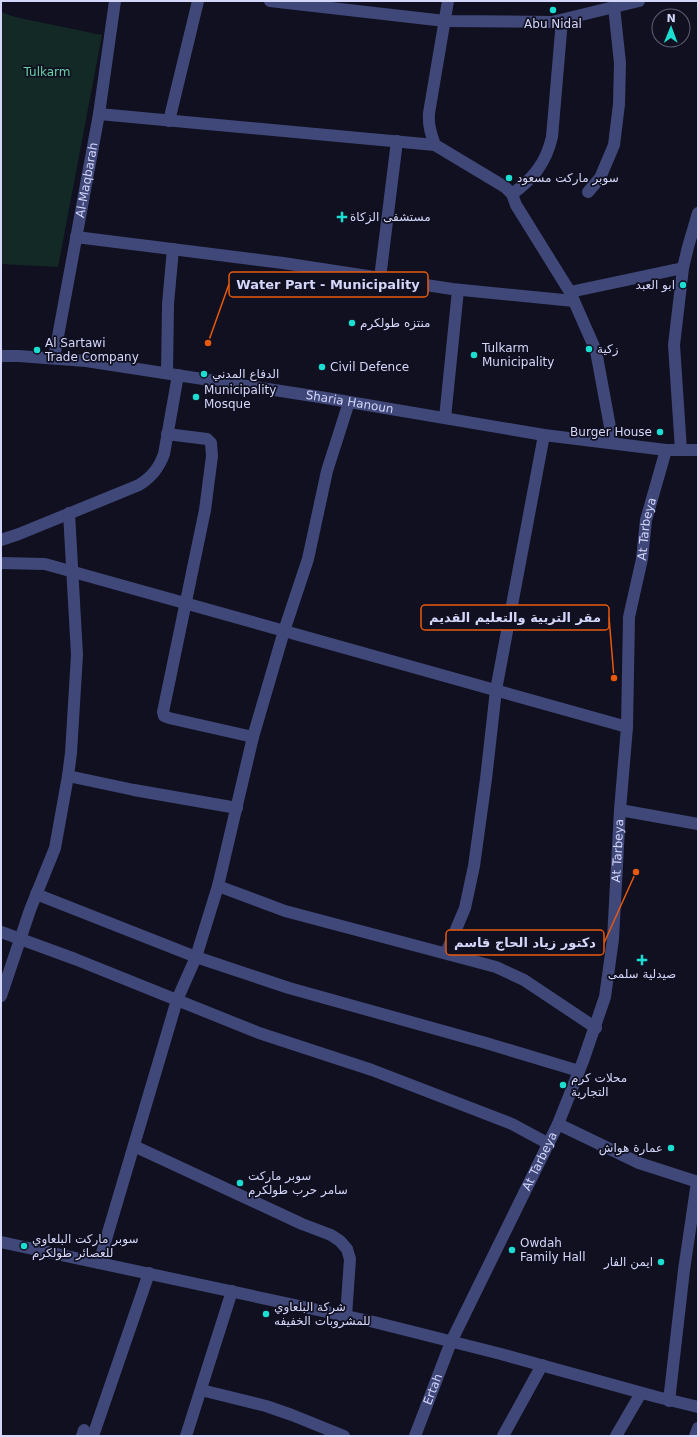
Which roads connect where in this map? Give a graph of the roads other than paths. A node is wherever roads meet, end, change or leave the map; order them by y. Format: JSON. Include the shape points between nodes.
{"nodes":[{"id":1,"x":114,"y":1,"type":"edge"},
{"id":2,"x":198,"y":1,"type":"edge"},
{"id":3,"x":270,"y":1,"type":"edge"},
{"id":4,"x":448,"y":1,"type":"edge"},
{"id":5,"x":639,"y":1,"type":"edge"},
{"id":6,"x":343,"y":5,"type":"edge"},
{"id":7,"x":614,"y":7,"type":"junction"},
{"id":8,"x":562,"y":20,"type":"junction"},
{"id":9,"x":445,"y":21,"type":"junction"},
{"id":10,"x":99,"y":114,"type":"junction"},
{"id":11,"x":169,"y":120,"type":"junction"},
{"id":12,"x":397,"y":141,"type":"junction"},
{"id":13,"x":435,"y":145,"type":"junction"},
{"id":14,"x":588,"y":192,"type":"dead end"},
{"id":15,"x":512,"y":194,"type":"junction"},
{"id":16,"x":698,"y":213,"type":"edge"},
{"id":17,"x":76,"y":237,"type":"junction"},
{"id":18,"x":694,"y":237,"type":"edge"},
{"id":19,"x":173,"y":249,"type":"junction"},
{"id":20,"x":683,"y":268,"type":"junction"},
{"id":21,"x":380,"y":278,"type":"junction"},
{"id":22,"x":458,"y":290,"type":"junction"},
{"id":23,"x":572,"y":297,"type":"junction"},
{"id":24,"x":1,"y":356,"type":"edge"},
{"id":25,"x":54,"y":358,"type":"junction"},
{"id":26,"x":173,"y":374,"type":"junction"},
{"id":27,"x":349,"y":402,"type":"junction"},
{"id":28,"x":445,"y":418,"type":"junction"},
{"id":29,"x":167,"y":434,"type":"junction"},
{"id":30,"x":544,"y":435,"type":"junction"},
{"id":31,"x":613,"y":444,"type":"junction"},
{"id":32,"x":666,"y":450,"type":"junction"},
{"id":33,"x":681,"y":450,"type":"junction"},
{"id":34,"x":698,"y":450,"type":"edge"},
{"id":35,"x":69,"y":513,"type":"junction"},
{"id":36,"x":1,"y":540,"type":"edge"},
{"id":37,"x":1,"y":563,"type":"edge"},
{"id":38,"x":72,"y":571,"type":"junction"},
{"id":39,"x":186,"y":603,"type":"junction"},
{"id":40,"x":284,"y":631,"type":"junction"},
{"id":41,"x":496,"y":690,"type":"junction"},
{"id":42,"x":627,"y":727,"type":"junction"},
{"id":43,"x":253,"y":737,"type":"junction"},
{"id":44,"x":68,"y":776,"type":"junction"},
{"id":45,"x":237,"y":808,"type":"junction"},
{"id":46,"x":620,"y":810,"type":"junction"},
{"id":47,"x":698,"y":824,"type":"edge"},
{"id":48,"x":218,"y":886,"type":"junction"},
{"id":49,"x":36,"y":894,"type":"junction"},
{"id":50,"x":1,"y":932,"type":"edge"},
{"id":51,"x":20,"y":939,"type":"junction"},
{"id":52,"x":446,"y":953,"type":"junction"},
{"id":53,"x":196,"y":957,"type":"junction"},
{"id":54,"x":1,"y":996,"type":"edge"},
{"id":55,"x":177,"y":1000,"type":"junction"},
{"id":56,"x":596,"y":1028,"type":"junction"},
{"id":57,"x":579,"y":1071,"type":"junction"},
{"id":58,"x":558,"y":1124,"type":"junction"},
{"id":59,"x":549,"y":1144,"type":"junction"},
{"id":60,"x":134,"y":1146,"type":"junction"},
{"id":61,"x":697,"y":1182,"type":"edge"},
{"id":62,"x":1,"y":1242,"type":"edge"},
{"id":63,"x":99,"y":1263,"type":"junction"},
{"id":64,"x":149,"y":1273,"type":"junction"},
{"id":65,"x":232,"y":1291,"type":"junction"},
{"id":66,"x":346,"y":1316,"type":"junction"},
{"id":67,"x":451,"y":1342,"type":"junction"},
{"id":68,"x":542,"y":1365,"type":"junction"},
{"id":69,"x":201,"y":1390,"type":"junction"},
{"id":70,"x":641,"y":1393,"type":"junction"},
{"id":71,"x":669,"y":1400,"type":"junction"},
{"id":72,"x":698,"y":1407,"type":"edge"},
{"id":73,"x":698,"y":1428,"type":"edge"},
{"id":74,"x":86,"y":1433,"type":"edge"},
{"id":75,"x":186,"y":1436,"type":"edge"},
{"id":76,"x":344,"y":1436,"type":"edge"},
{"id":77,"x":415,"y":1436,"type":"edge"},
{"id":78,"x":503,"y":1436,"type":"edge"},
{"id":79,"x":616,"y":1436,"type":"edge"},
{"id":80,"x":695,"y":1436,"type":"edge"}],
"edges":[{"from":1,"to":10,"type":"street","name":"Al-Maqbarah"},
{"from":2,"to":11,"type":"street"},
{"from":3,"to":6,"type":"street"},
{"from":4,"to":9,"type":"street"},
{"from":5,"to":7,"type":"street"},
{"from":6,"to":9,"type":"street"},
{"from":7,"to":8,"type":"street"},
{"from":7,"to":14,"type":"street","via":[[620,63],[614,145],[600,178]]},
{"from":8,"to":9,"type":"street"},
{"from":8,"to":15,"type":"street","via":[[550,147],[535,175]]},
{"from":9,"to":13,"type":"street","via":[[429,120]]},
{"from":10,"to":11,"type":"street"},
{"from":10,"to":17,"type":"street","name":"Al-Maqbarah"},
{"from":11,"to":12,"type":"street"},
{"from":12,"to":13,"type":"street"},
{"from":12,"to":21,"type":"street"},
{"from":13,"to":15,"type":"street","via":[[505,187]]},
{"from":15,"to":23,"type":"street","via":[[516,205]]},
{"from":16,"to":18,"type":"street"},
{"from":17,"to":19,"type":"street"},
{"from":17,"to":25,"type":"street","name":"Al-Maqbarah"},
{"from":18,"to":20,"type":"street"},
{"from":19,"to":21,"type":"street"},
{"from":19,"to":26,"type":"street","via":[[168,304]]},
{"from":20,"to":23,"type":"street"},
{"from":20,"to":33,"type":"street","via":[[674,345]]},
{"from":21,"to":22,"type":"street"},
{"from":22,"to":23,"type":"street"},
{"from":22,"to":28,"type":"street"},
{"from":23,"to":31,"type":"street","via":[[596,351]]},
{"from":24,"to":25,"type":"street","name":"Sharia Hanoun"},
{"from":25,"to":26,"type":"street","name":"Sharia Hanoun"},
{"from":26,"to":27,"type":"street","name":"Sharia Hanoun"},
{"from":26,"to":29,"type":"street"},
{"from":27,"to":28,"type":"street","name":"Sharia Hanoun"},
{"from":27,"to":40,"type":"street","via":[[327,471],[308,560]]},
{"from":28,"to":30,"type":"street","name":"Sharia Hanoun"},
{"from":29,"to":35,"type":"street","via":[[162,462],[147,480]]},
{"from":29,"to":39,"type":"street","via":[[203,438],[211,442],[212,448],[205,510]]},
{"from":30,"to":31,"type":"street","name":"Sharia Hanoun"},
{"from":30,"to":41,"type":"street"},
{"from":31,"to":32,"type":"street","name":"Sharia Hanoun"},
{"from":32,"to":33,"type":"street","name":"Sharia Hanoun"},
{"from":32,"to":42,"type":"street","name":"At Tarbeya","via":[[646,520],[642,559],[629,617]]},
{"from":33,"to":34,"type":"street","name":"Sharia Hanoun"},
{"from":35,"to":36,"type":"street"},
{"from":35,"to":38,"type":"street"},
{"from":37,"to":38,"type":"street","via":[[36,562]]},
{"from":38,"to":39,"type":"street"},
{"from":38,"to":44,"type":"street","via":[[77,655]]},
{"from":39,"to":40,"type":"street"},
{"from":39,"to":43,"type":"street","via":[[164,716]]},
{"from":40,"to":41,"type":"street"},
{"from":40,"to":43,"type":"street"},
{"from":41,"to":42,"type":"street"},
{"from":41,"to":52,"type":"street","via":[[474,866],[465,908]]},
{"from":42,"to":46,"type":"street","name":"At Tarbeya"},
{"from":43,"to":45,"type":"street"},
{"from":44,"to":45,"type":"street"},
{"from":44,"to":49,"type":"street","via":[[55,848]]},
{"from":45,"to":48,"type":"street"},
{"from":46,"to":47,"type":"street"},
{"from":46,"to":56,"type":"street","name":"At Tarbeya","via":[[613,939],[605,997]]},
{"from":48,"to":52,"type":"street","via":[[285,911]]},
{"from":48,"to":53,"type":"street"},
{"from":49,"to":51,"type":"street"},
{"from":49,"to":53,"type":"street"},
{"from":50,"to":51,"type":"street"},
{"from":51,"to":54,"type":"street"},
{"from":51,"to":55,"type":"street"},
{"from":52,"to":56,"type":"street","via":[[510,973]]},
{"from":53,"to":55,"type":"street"},
{"from":53,"to":57,"type":"street","via":[[289,988]]},
{"from":55,"to":59,"type":"street","via":[[259,1033],[372,1070],[512,1124]]},
{"from":55,"to":60,"type":"street"},
{"from":56,"to":57,"type":"street","name":"At Tarbeya"},
{"from":57,"to":58,"type":"street","name":"At Tarbeya"},
{"from":58,"to":59,"type":"street","name":"At Tarbeya"},
{"from":58,"to":61,"type":"street","via":[[639,1163]]},
{"from":59,"to":67,"type":"street","name":"At Tarbeya"},
{"from":60,"to":63,"type":"street"},
{"from":60,"to":66,"type":"street","via":[[340,1241],[347,1249],[350,1259]]},
{"from":61,"to":71,"type":"street"},
{"from":62,"to":63,"type":"street"},
{"from":63,"to":64,"type":"street"},
{"from":64,"to":65,"type":"street"},
{"from":64,"to":74,"type":"street"},
{"from":65,"to":66,"type":"street"},
{"from":65,"to":69,"type":"street"},
{"from":66,"to":67,"type":"street"},
{"from":67,"to":68,"type":"street"},
{"from":67,"to":77,"type":"street","name":"Ertah"},
{"from":68,"to":70,"type":"street"},
{"from":68,"to":78,"type":"street"},
{"from":69,"to":75,"type":"street"},
{"from":69,"to":76,"type":"street","via":[[266,1406]]},
{"from":70,"to":71,"type":"street"},
{"from":70,"to":79,"type":"street"},
{"from":71,"to":72,"type":"street"},
{"from":73,"to":80,"type":"street"}]}
